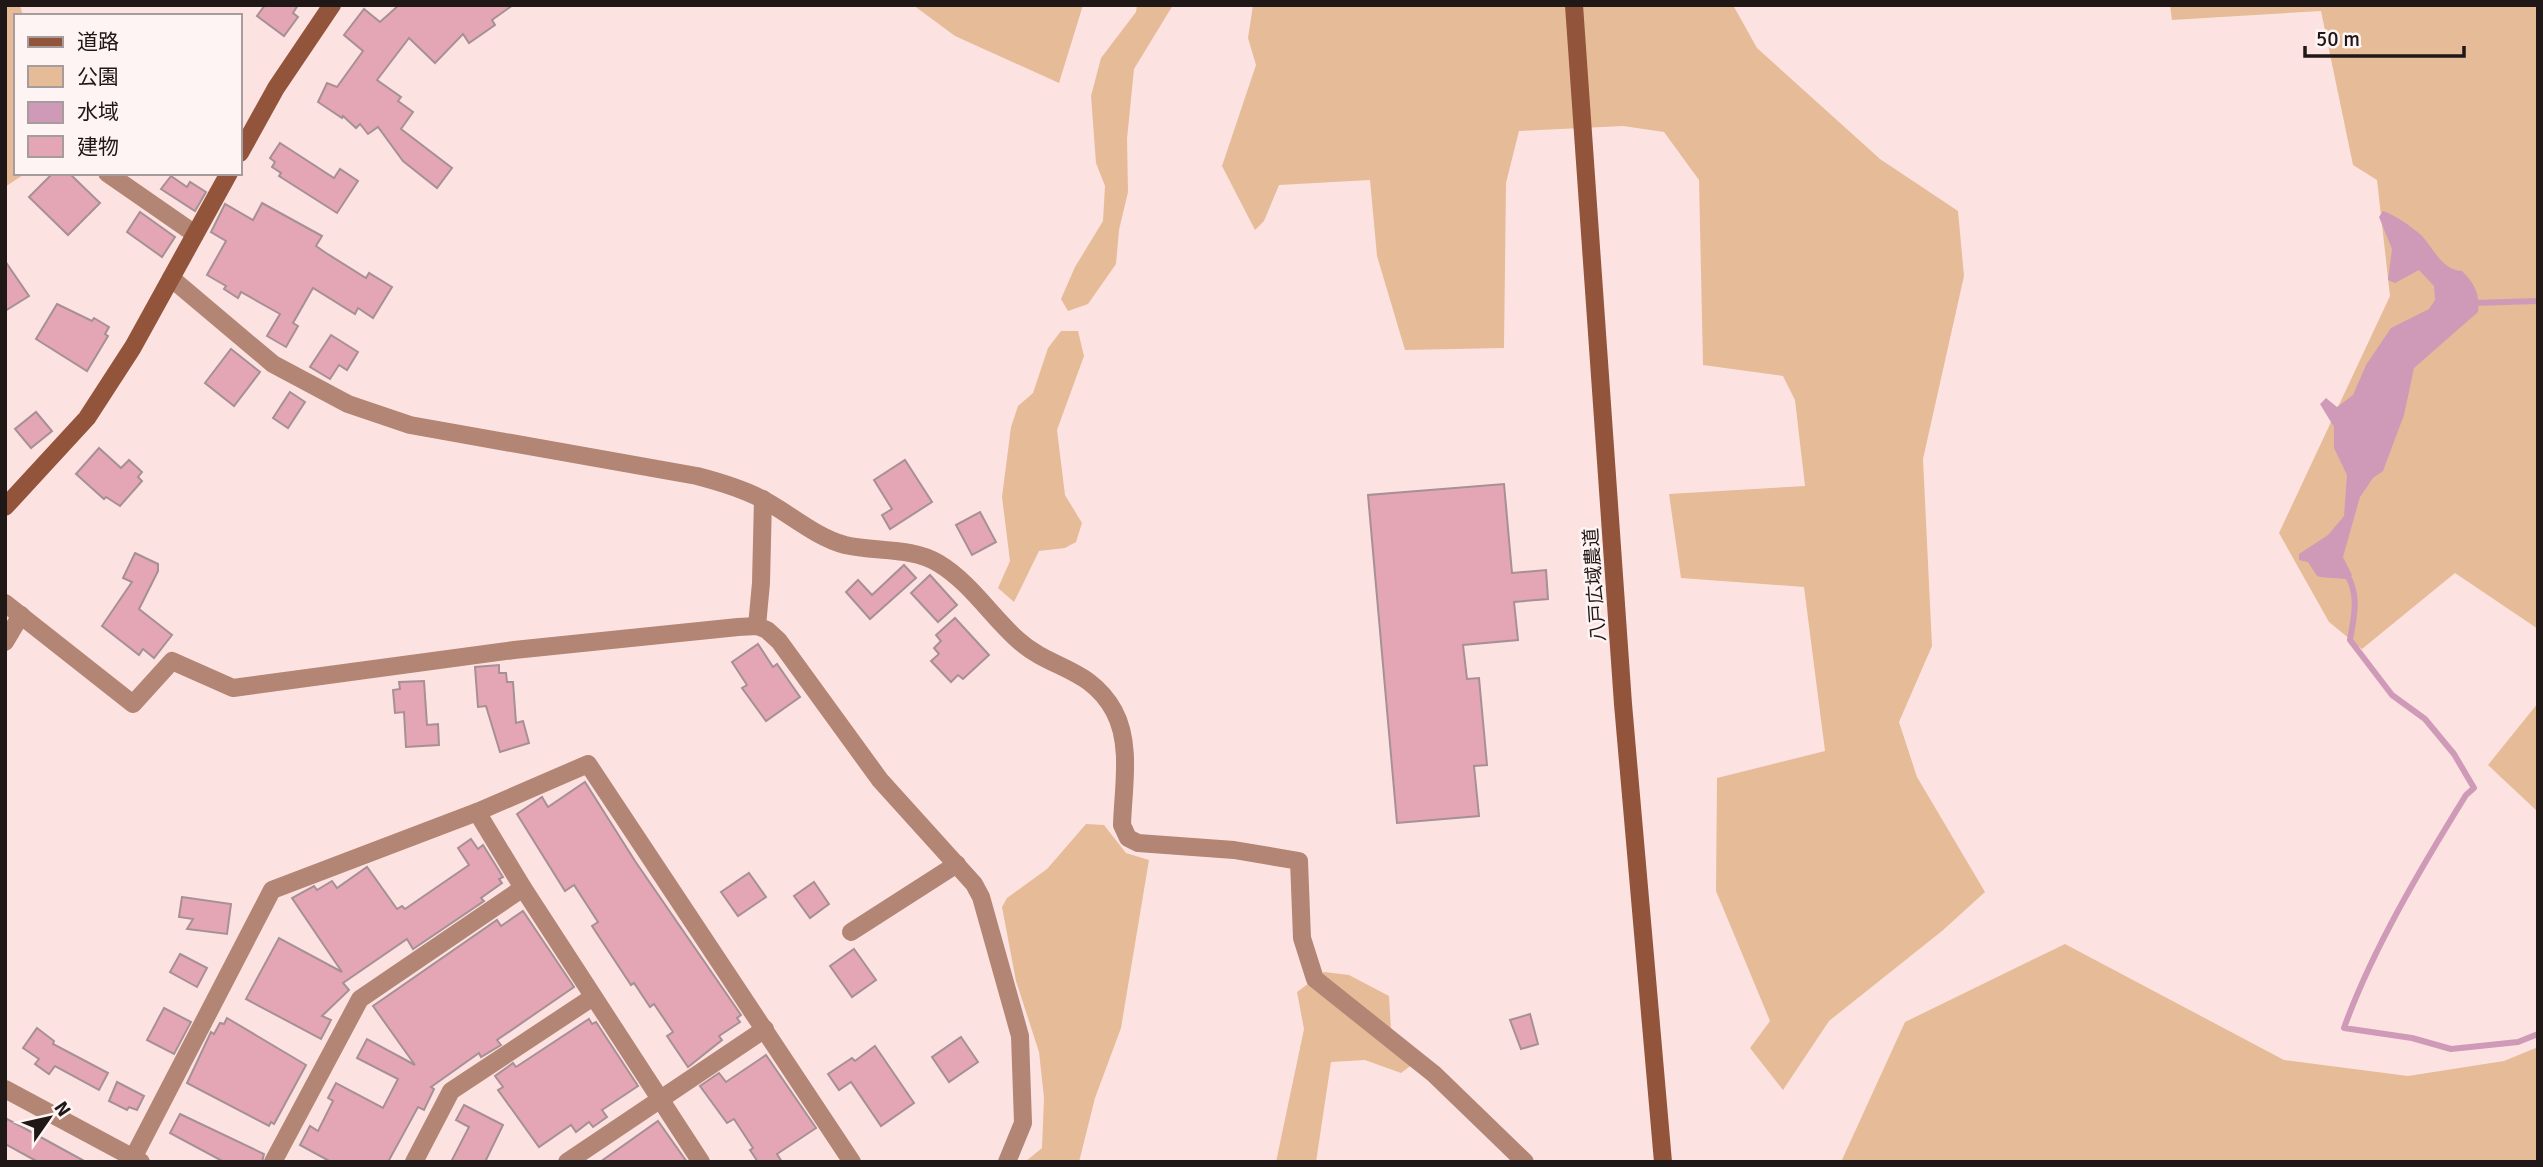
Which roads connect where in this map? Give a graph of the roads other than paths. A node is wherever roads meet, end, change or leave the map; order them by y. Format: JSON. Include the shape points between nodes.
{"nodes":[{"id":1,"x":332,"y":5,"type":"edge"},
{"id":2,"x":1574,"y":5,"type":"edge"},
{"id":3,"x":242,"y":149,"type":"edge"},
{"id":4,"x":110,"y":175,"type":"edge"},
{"id":5,"x":228,"y":175,"type":"edge"},
{"id":6,"x":195,"y":234,"type":"junction"},
{"id":7,"x":171,"y":278,"type":"junction"},
{"id":8,"x":762,"y":499,"type":"junction"},
{"id":9,"x":5,"y":507,"type":"edge"},
{"id":10,"x":5,"y":603,"type":"edge"},
{"id":11,"x":21,"y":615,"type":"junction"},
{"id":12,"x":757,"y":626,"type":"junction"},
{"id":13,"x":5,"y":642,"type":"edge"},
{"id":14,"x":477,"y":812,"type":"junction"},
{"id":15,"x":957,"y":864,"type":"junction"},
{"id":16,"x":523,"y":888,"type":"junction"},
{"id":17,"x":851,"y":932,"type":"dead end"},
{"id":18,"x":593,"y":996,"type":"junction"},
{"id":19,"x":765,"y":1029,"type":"junction"},
{"id":20,"x":5,"y":1089,"type":"edge"},
{"id":21,"x":662,"y":1098,"type":"junction"},
{"id":22,"x":135,"y":1161,"type":"edge"},
{"id":23,"x":273,"y":1162,"type":"edge"},
{"id":24,"x":414,"y":1162,"type":"edge"},
{"id":25,"x":568,"y":1162,"type":"edge"},
{"id":26,"x":701,"y":1162,"type":"edge"},
{"id":27,"x":852,"y":1162,"type":"edge"},
{"id":28,"x":1007,"y":1162,"type":"edge"},
{"id":29,"x":1525,"y":1162,"type":"edge"},
{"id":30,"x":1663,"y":1162,"type":"edge"}],
"edges":[{"from":1,"to":3,"type":"street","via":[[276,88]]},
{"from":2,"to":30,"type":"street","name":"八戸広域農道","via":[[1624,718]]},
{"from":4,"to":6,"type":"street"},
{"from":5,"to":6,"type":"street"},
{"from":6,"to":7,"type":"street"},
{"from":7,"to":8,"type":"street","via":[[273,363],[348,404],[410,425],[697,476]]},
{"from":7,"to":9,"type":"street","via":[[87,418]]},
{"from":8,"to":12,"type":"street"},
{"from":8,"to":29,"type":"street","via":[[845,544],[937,562],[1018,641],[1100,688],[1124,737],[1122,825],[1128,838],[1138,843],[1234,850],[1299,861],[1302,938],[1315,979],[1434,1074]]},
{"from":10,"to":11,"type":"street"},
{"from":11,"to":12,"type":"street","via":[[133,704],[172,661],[233,688],[514,650]]},
{"from":11,"to":13,"type":"street"},
{"from":12,"to":15,"type":"street","via":[[779,641],[880,780]]},
{"from":14,"to":16,"type":"street"},
{"from":14,"to":19,"type":"street","via":[[588,764]]},
{"from":14,"to":22,"type":"street","via":[[272,890]]},
{"from":15,"to":17,"type":"street"},
{"from":15,"to":28,"type":"street","via":[[981,898],[1020,1036],[1023,1123]]},
{"from":16,"to":18,"type":"street"},
{"from":16,"to":23,"type":"street","via":[[360,999]]},
{"from":18,"to":21,"type":"street"},
{"from":18,"to":24,"type":"street","via":[[451,1091]]},
{"from":19,"to":21,"type":"street"},
{"from":19,"to":27,"type":"street"},
{"from":20,"to":22,"type":"street"},
{"from":21,"to":25,"type":"street"},
{"from":21,"to":26,"type":"street"}]}
